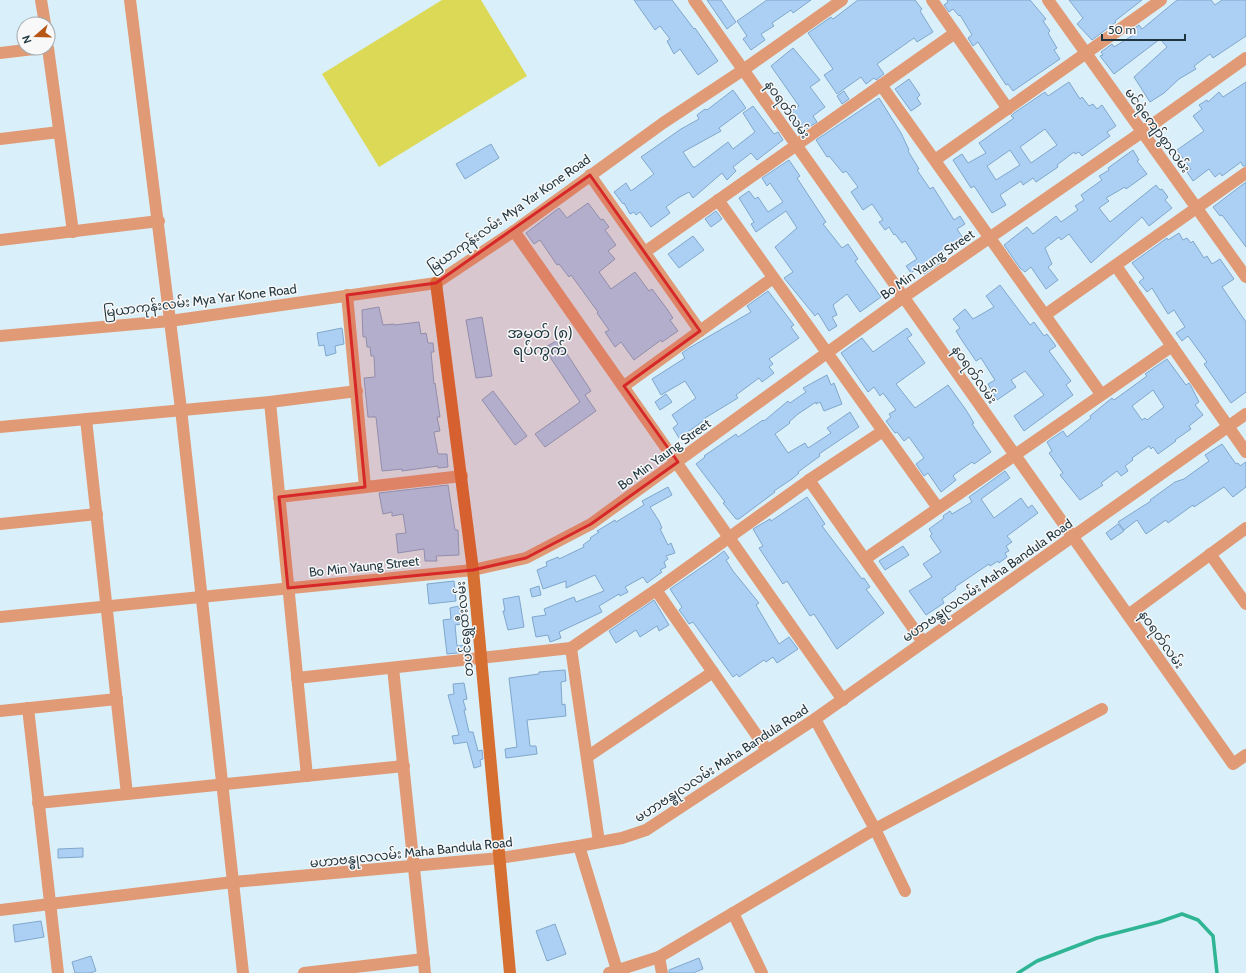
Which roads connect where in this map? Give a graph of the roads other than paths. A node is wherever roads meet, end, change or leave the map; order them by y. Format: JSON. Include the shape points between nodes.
{"nodes":[{"id":1,"x":42,"y":0,"type":"edge"},
{"id":2,"x":130,"y":0,"type":"edge"},
{"id":3,"x":694,"y":0,"type":"edge"},
{"id":4,"x":842,"y":0,"type":"edge"},
{"id":5,"x":932,"y":0,"type":"edge"},
{"id":6,"x":1048,"y":0,"type":"edge"},
{"id":7,"x":1161,"y":0,"type":"edge"},
{"id":8,"x":44,"y":16,"type":"edge"},
{"id":9,"x":955,"y":33,"type":"junction"},
{"id":10,"x":16,"y":52,"type":"edge"},
{"id":11,"x":1086,"y":53,"type":"junction"},
{"id":12,"x":0,"y":54,"type":"edge"},
{"id":13,"x":49,"y":56,"type":"edge"},
{"id":14,"x":1246,"y":58,"type":"edge"},
{"id":15,"x":743,"y":70,"type":"junction"},
{"id":16,"x":881,"y":84,"type":"junction"},
{"id":17,"x":1008,"y":109,"type":"junction"},
{"id":18,"x":59,"y":132,"type":"junction"},
{"id":19,"x":1142,"y":132,"type":"junction"},
{"id":20,"x":0,"y":140,"type":"edge"},
{"id":21,"x":796,"y":145,"type":"junction"},
{"id":22,"x":935,"y":160,"type":"junction"},
{"id":23,"x":1246,"y":173,"type":"edge"},
{"id":24,"x":590,"y":175,"type":"junction"},
{"id":25,"x":718,"y":200,"type":"junction"},
{"id":26,"x":1197,"y":208,"type":"junction"},
{"id":27,"x":159,"y":221,"type":"junction"},
{"id":28,"x":514,"y":231,"type":"junction"},
{"id":29,"x":73,"y":232,"type":"junction"},
{"id":30,"x":990,"y":238,"type":"junction"},
{"id":31,"x":0,"y":240,"type":"edge"},
{"id":32,"x":645,"y":252,"type":"junction"},
{"id":33,"x":1116,"y":266,"type":"junction"},
{"id":34,"x":1246,"y":277,"type":"edge"},
{"id":35,"x":773,"y":278,"type":"junction"},
{"id":36,"x":436,"y":283,"type":"junction"},
{"id":37,"x":347,"y":295,"type":"junction"},
{"id":38,"x":904,"y":297,"type":"junction"},
{"id":39,"x":1045,"y":315,"type":"junction"},
{"id":40,"x":170,"y":320,"type":"junction"},
{"id":41,"x":700,"y":331,"type":"junction"},
{"id":42,"x":0,"y":336,"type":"edge"},
{"id":43,"x":1172,"y":346,"type":"junction"},
{"id":44,"x":826,"y":353,"type":"junction"},
{"id":45,"x":624,"y":386,"type":"junction"},
{"id":46,"x":357,"y":391,"type":"junction"},
{"id":47,"x":1101,"y":394,"type":"junction"},
{"id":48,"x":270,"y":402,"type":"junction"},
{"id":49,"x":181,"y":409,"type":"junction"},
{"id":50,"x":1246,"y":414,"type":"edge"},
{"id":51,"x":86,"y":419,"type":"junction"},
{"id":52,"x":1228,"y":426,"type":"junction"},
{"id":53,"x":0,"y":427,"type":"edge"},
{"id":54,"x":882,"y":431,"type":"junction"},
{"id":55,"x":1246,"y":452,"type":"edge"},
{"id":56,"x":1015,"y":455,"type":"junction"},
{"id":57,"x":678,"y":462,"type":"junction"},
{"id":58,"x":462,"y":476,"type":"junction"},
{"id":59,"x":809,"y":480,"type":"junction"},
{"id":60,"x":365,"y":487,"type":"junction"},
{"id":61,"x":279,"y":497,"type":"junction"},
{"id":62,"x":938,"y":508,"type":"junction"},
{"id":63,"x":97,"y":514,"type":"junction"},
{"id":64,"x":0,"y":524,"type":"edge"},
{"id":65,"x":1246,"y":528,"type":"edge"},
{"id":66,"x":730,"y":537,"type":"junction"},
{"id":67,"x":1073,"y":537,"type":"junction"},
{"id":68,"x":1210,"y":554,"type":"junction"},
{"id":69,"x":865,"y":559,"type":"junction"},
{"id":70,"x":473,"y":570,"type":"junction"},
{"id":71,"x":288,"y":588,"type":"junction"},
{"id":72,"x":656,"y":590,"type":"junction"},
{"id":73,"x":203,"y":596,"type":"junction"},
{"id":74,"x":1246,"y":604,"type":"edge"},
{"id":75,"x":107,"y":606,"type":"junction"},
{"id":76,"x":1128,"y":615,"type":"junction"},
{"id":77,"x":0,"y":616,"type":"edge"},
{"id":78,"x":923,"y":642,"type":"junction"},
{"id":79,"x":571,"y":648,"type":"junction"},
{"id":80,"x":481,"y":659,"type":"junction"},
{"id":81,"x":393,"y":668,"type":"junction"},
{"id":82,"x":713,"y":672,"type":"junction"},
{"id":83,"x":297,"y":678,"type":"junction"},
{"id":84,"x":117,"y":699,"type":"junction"},
{"id":85,"x":843,"y":700,"type":"junction"},
{"id":86,"x":28,"y":708,"type":"junction"},
{"id":87,"x":1102,"y":709,"type":"dead end"},
{"id":88,"x":0,"y":711,"type":"edge"},
{"id":89,"x":815,"y":719,"type":"junction"},
{"id":90,"x":767,"y":750,"type":"junction"},
{"id":91,"x":1246,"y":755,"type":"edge"},
{"id":92,"x":587,"y":757,"type":"junction"},
{"id":93,"x":404,"y":766,"type":"junction"},
{"id":94,"x":307,"y":776,"type":"junction"},
{"id":95,"x":222,"y":784,"type":"junction"},
{"id":96,"x":127,"y":794,"type":"junction"},
{"id":97,"x":38,"y":803,"type":"junction"},
{"id":98,"x":875,"y":829,"type":"junction"},
{"id":99,"x":599,"y":842,"type":"junction"},
{"id":100,"x":579,"y":846,"type":"junction"},
{"id":101,"x":500,"y":858,"type":"junction"},
{"id":102,"x":414,"y":866,"type":"junction"},
{"id":103,"x":233,"y":882,"type":"junction"},
{"id":104,"x":905,"y":892,"type":"dead end"},
{"id":105,"x":50,"y":904,"type":"junction"},
{"id":106,"x":0,"y":910,"type":"edge"},
{"id":107,"x":733,"y":913,"type":"junction"},
{"id":108,"x":659,"y":957,"type":"junction"},
{"id":109,"x":424,"y":959,"type":"junction"},
{"id":110,"x":337,"y":971,"type":"edge"},
{"id":111,"x":613,"y":972,"type":"edge"},
{"id":112,"x":58,"y":973,"type":"edge"},
{"id":113,"x":243,"y":973,"type":"edge"},
{"id":114,"x":304,"y":973,"type":"edge"},
{"id":115,"x":425,"y":973,"type":"edge"},
{"id":116,"x":510,"y":973,"type":"edge"},
{"id":117,"x":662,"y":973,"type":"edge"},
{"id":118,"x":762,"y":973,"type":"edge"}],
"edges":[{"from":1,"to":8,"type":"street"},
{"from":2,"to":27,"type":"street"},
{"from":3,"to":15,"type":"street","name":"နဝရတ်လမ်း"},
{"from":4,"to":15,"type":"street","name":"မြယာကုန်းလမ်း Mya Yar Kone Road"},
{"from":5,"to":9,"type":"street"},
{"from":6,"to":11,"type":"street","name":"မင်ရဲကျော်စွာလမ်း"},
{"from":7,"to":11,"type":"street"},
{"from":9,"to":16,"type":"street"},
{"from":9,"to":17,"type":"street"},
{"from":10,"to":12,"type":"street"},
{"from":11,"to":17,"type":"street"},
{"from":11,"to":19,"type":"street","name":"မင်ရဲကျော်စွာလမ်း"},
{"from":13,"to":18,"type":"street"},
{"from":14,"to":19,"type":"street","name":"Bo Min Yaung Street"},
{"from":15,"to":21,"type":"street","name":"နဝရတ်လမ်း"},
{"from":15,"to":24,"type":"street","name":"မြယာကုန်းလမ်း Mya Yar Kone Road","via":[[663,122]]},
{"from":16,"to":21,"type":"street"},
{"from":16,"to":22,"type":"street"},
{"from":17,"to":22,"type":"street"},
{"from":18,"to":20,"type":"street"},
{"from":18,"to":29,"type":"street"},
{"from":19,"to":26,"type":"street","name":"မင်ရဲကျော်စွာလမ်း"},
{"from":19,"to":30,"type":"street","name":"Bo Min Yaung Street"},
{"from":21,"to":25,"type":"street"},
{"from":21,"to":38,"type":"street","name":"နဝရတ်လမ်း"},
{"from":22,"to":30,"type":"street"},
{"from":23,"to":26,"type":"street"},
{"from":24,"to":28,"type":"street","name":"မြယာကုန်းလမ်း Mya Yar Kone Road"},
{"from":24,"to":32,"type":"street"},
{"from":25,"to":32,"type":"street"},
{"from":25,"to":35,"type":"street"},
{"from":26,"to":33,"type":"street"},
{"from":26,"to":34,"type":"street","name":"မင်ရဲကျော်စွာလမ်း"},
{"from":27,"to":29,"type":"street"},
{"from":27,"to":40,"type":"street"},
{"from":28,"to":36,"type":"street","name":"မြယာကုန်းလမ်း Mya Yar Kone Road"},
{"from":28,"to":45,"type":"street"},
{"from":29,"to":31,"type":"street"},
{"from":30,"to":38,"type":"street","name":"Bo Min Yaung Street"},
{"from":30,"to":39,"type":"street"},
{"from":32,"to":41,"type":"street"},
{"from":33,"to":39,"type":"street"},
{"from":33,"to":43,"type":"street"},
{"from":35,"to":41,"type":"street"},
{"from":35,"to":44,"type":"street"},
{"from":36,"to":37,"type":"street","name":"မြယာကုန်းလမ်း Mya Yar Kone Road"},
{"from":36,"to":58,"type":"street","name":"တပင်ရွှေထီးလမ်း"},
{"from":37,"to":40,"type":"street","name":"မြယာကုန်းလမ်း Mya Yar Kone Road"},
{"from":37,"to":46,"type":"street"},
{"from":38,"to":44,"type":"street","name":"Bo Min Yaung Street"},
{"from":38,"to":56,"type":"street","name":"နဝရတ်လမ်း"},
{"from":39,"to":47,"type":"street"},
{"from":40,"to":42,"type":"street","name":"မြယာကုန်းလမ်း Mya Yar Kone Road"},
{"from":40,"to":49,"type":"street"},
{"from":41,"to":45,"type":"street"},
{"from":43,"to":47,"type":"street"},
{"from":43,"to":52,"type":"street"},
{"from":44,"to":54,"type":"street"},
{"from":44,"to":57,"type":"street","name":"Bo Min Yaung Street"},
{"from":45,"to":57,"type":"street"},
{"from":46,"to":48,"type":"street"},
{"from":46,"to":60,"type":"street"},
{"from":47,"to":56,"type":"street"},
{"from":48,"to":49,"type":"street"},
{"from":48,"to":61,"type":"street"},
{"from":49,"to":51,"type":"street"},
{"from":49,"to":73,"type":"street"},
{"from":50,"to":52,"type":"street","name":"မဟာဗန္ဓုလလမ်း Maha Bandula Road"},
{"from":51,"to":53,"type":"street"},
{"from":51,"to":63,"type":"street"},
{"from":52,"to":55,"type":"street"},
{"from":52,"to":67,"type":"street","name":"မဟာဗန္ဓုလလမ်း Maha Bandula Road"},
{"from":54,"to":59,"type":"street"},
{"from":54,"to":62,"type":"street"},
{"from":56,"to":62,"type":"street"},
{"from":56,"to":67,"type":"street","name":"နဝရတ်လမ်း"},
{"from":57,"to":66,"type":"street"},
{"from":57,"to":70,"type":"street","name":"Bo Min Yaung Street","via":[[585,527],[526,558]]},
{"from":58,"to":60,"type":"street"},
{"from":58,"to":70,"type":"street","name":"တပင်ရွှေထီးလမ်း"},
{"from":59,"to":66,"type":"street"},
{"from":59,"to":69,"type":"street"},
{"from":60,"to":61,"type":"street"},
{"from":61,"to":71,"type":"street"},
{"from":62,"to":69,"type":"street"},
{"from":63,"to":64,"type":"street"},
{"from":63,"to":75,"type":"street"},
{"from":65,"to":68,"type":"street"},
{"from":66,"to":72,"type":"street"},
{"from":66,"to":85,"type":"street"},
{"from":67,"to":76,"type":"street","name":"နဝရတ်လမ်း"},
{"from":67,"to":78,"type":"street","name":"မဟာဗန္ဓုလလမ်း Maha Bandula Road"},
{"from":68,"to":74,"type":"street"},
{"from":68,"to":76,"type":"street"},
{"from":69,"to":78,"type":"street"},
{"from":70,"to":71,"type":"street","name":"Bo Min Yaung Street"},
{"from":70,"to":80,"type":"street","name":"တပင်ရွှေထီးလမ်း"},
{"from":71,"to":73,"type":"street","name":"Bo Min Yaung Street"},
{"from":71,"to":83,"type":"street"},
{"from":72,"to":79,"type":"street"},
{"from":72,"to":82,"type":"street"},
{"from":73,"to":75,"type":"street","name":"Bo Min Yaung Street"},
{"from":73,"to":95,"type":"street"},
{"from":75,"to":77,"type":"street","name":"Bo Min Yaung Street"},
{"from":75,"to":84,"type":"street"},
{"from":76,"to":91,"type":"street","name":"နဝရတ်လမ်း","via":[[1233,764]]},
{"from":78,"to":85,"type":"street","name":"မဟာဗန္ဓုလလမ်း Maha Bandula Road"},
{"from":79,"to":80,"type":"street"},
{"from":79,"to":92,"type":"street"},
{"from":80,"to":81,"type":"street"},
{"from":80,"to":101,"type":"street","name":"တပင်ရွှေထီးလမ်း"},
{"from":81,"to":83,"type":"street"},
{"from":81,"to":93,"type":"street"},
{"from":82,"to":90,"type":"street"},
{"from":82,"to":92,"type":"street"},
{"from":83,"to":94,"type":"street"},
{"from":84,"to":86,"type":"street"},
{"from":84,"to":96,"type":"street"},
{"from":85,"to":89,"type":"street","name":"မဟာဗန္ဓုလလမ်း Maha Bandula Road"},
{"from":86,"to":88,"type":"street"},
{"from":86,"to":97,"type":"street"},
{"from":87,"to":98,"type":"street"},
{"from":89,"to":90,"type":"street","name":"မဟာဗန္ဓုလလမ်း Maha Bandula Road"},
{"from":89,"to":98,"type":"street"},
{"from":90,"to":99,"type":"street","name":"မဟာဗန္ဓုလလမ်း Maha Bandula Road","via":[[646,830]]},
{"from":92,"to":99,"type":"street"},
{"from":93,"to":94,"type":"street"},
{"from":93,"to":102,"type":"street"},
{"from":94,"to":95,"type":"street"},
{"from":95,"to":96,"type":"street"},
{"from":95,"to":103,"type":"street"},
{"from":96,"to":97,"type":"street"},
{"from":97,"to":105,"type":"street"},
{"from":98,"to":104,"type":"street"},
{"from":98,"to":107,"type":"street"},
{"from":99,"to":100,"type":"street","name":"မဟာဗန္ဓုလလမ်း Maha Bandula Road"},
{"from":100,"to":101,"type":"street","name":"မဟာဗန္ဓုလလမ်း Maha Bandula Road"},
{"from":100,"to":111,"type":"street"},
{"from":101,"to":102,"type":"street","name":"မဟာဗန္ဓုလလမ်း Maha Bandula Road"},
{"from":101,"to":116,"type":"street","name":"တပင်ရွှေထီးလမ်း"},
{"from":102,"to":103,"type":"street","name":"မဟာဗန္ဓုလလမ်း Maha Bandula Road"},
{"from":102,"to":109,"type":"street"},
{"from":103,"to":105,"type":"street","name":"မဟာဗန္ဓုလလမ်း Maha Bandula Road"},
{"from":103,"to":113,"type":"street"},
{"from":105,"to":106,"type":"street","name":"မဟာဗန္ဓုလလမ်း Maha Bandula Road"},
{"from":105,"to":112,"type":"street"},
{"from":107,"to":108,"type":"street"},
{"from":107,"to":118,"type":"street"},
{"from":108,"to":111,"type":"street"},
{"from":108,"to":117,"type":"street"},
{"from":109,"to":110,"type":"street"},
{"from":109,"to":115,"type":"street"},
{"from":110,"to":114,"type":"street"}]}
